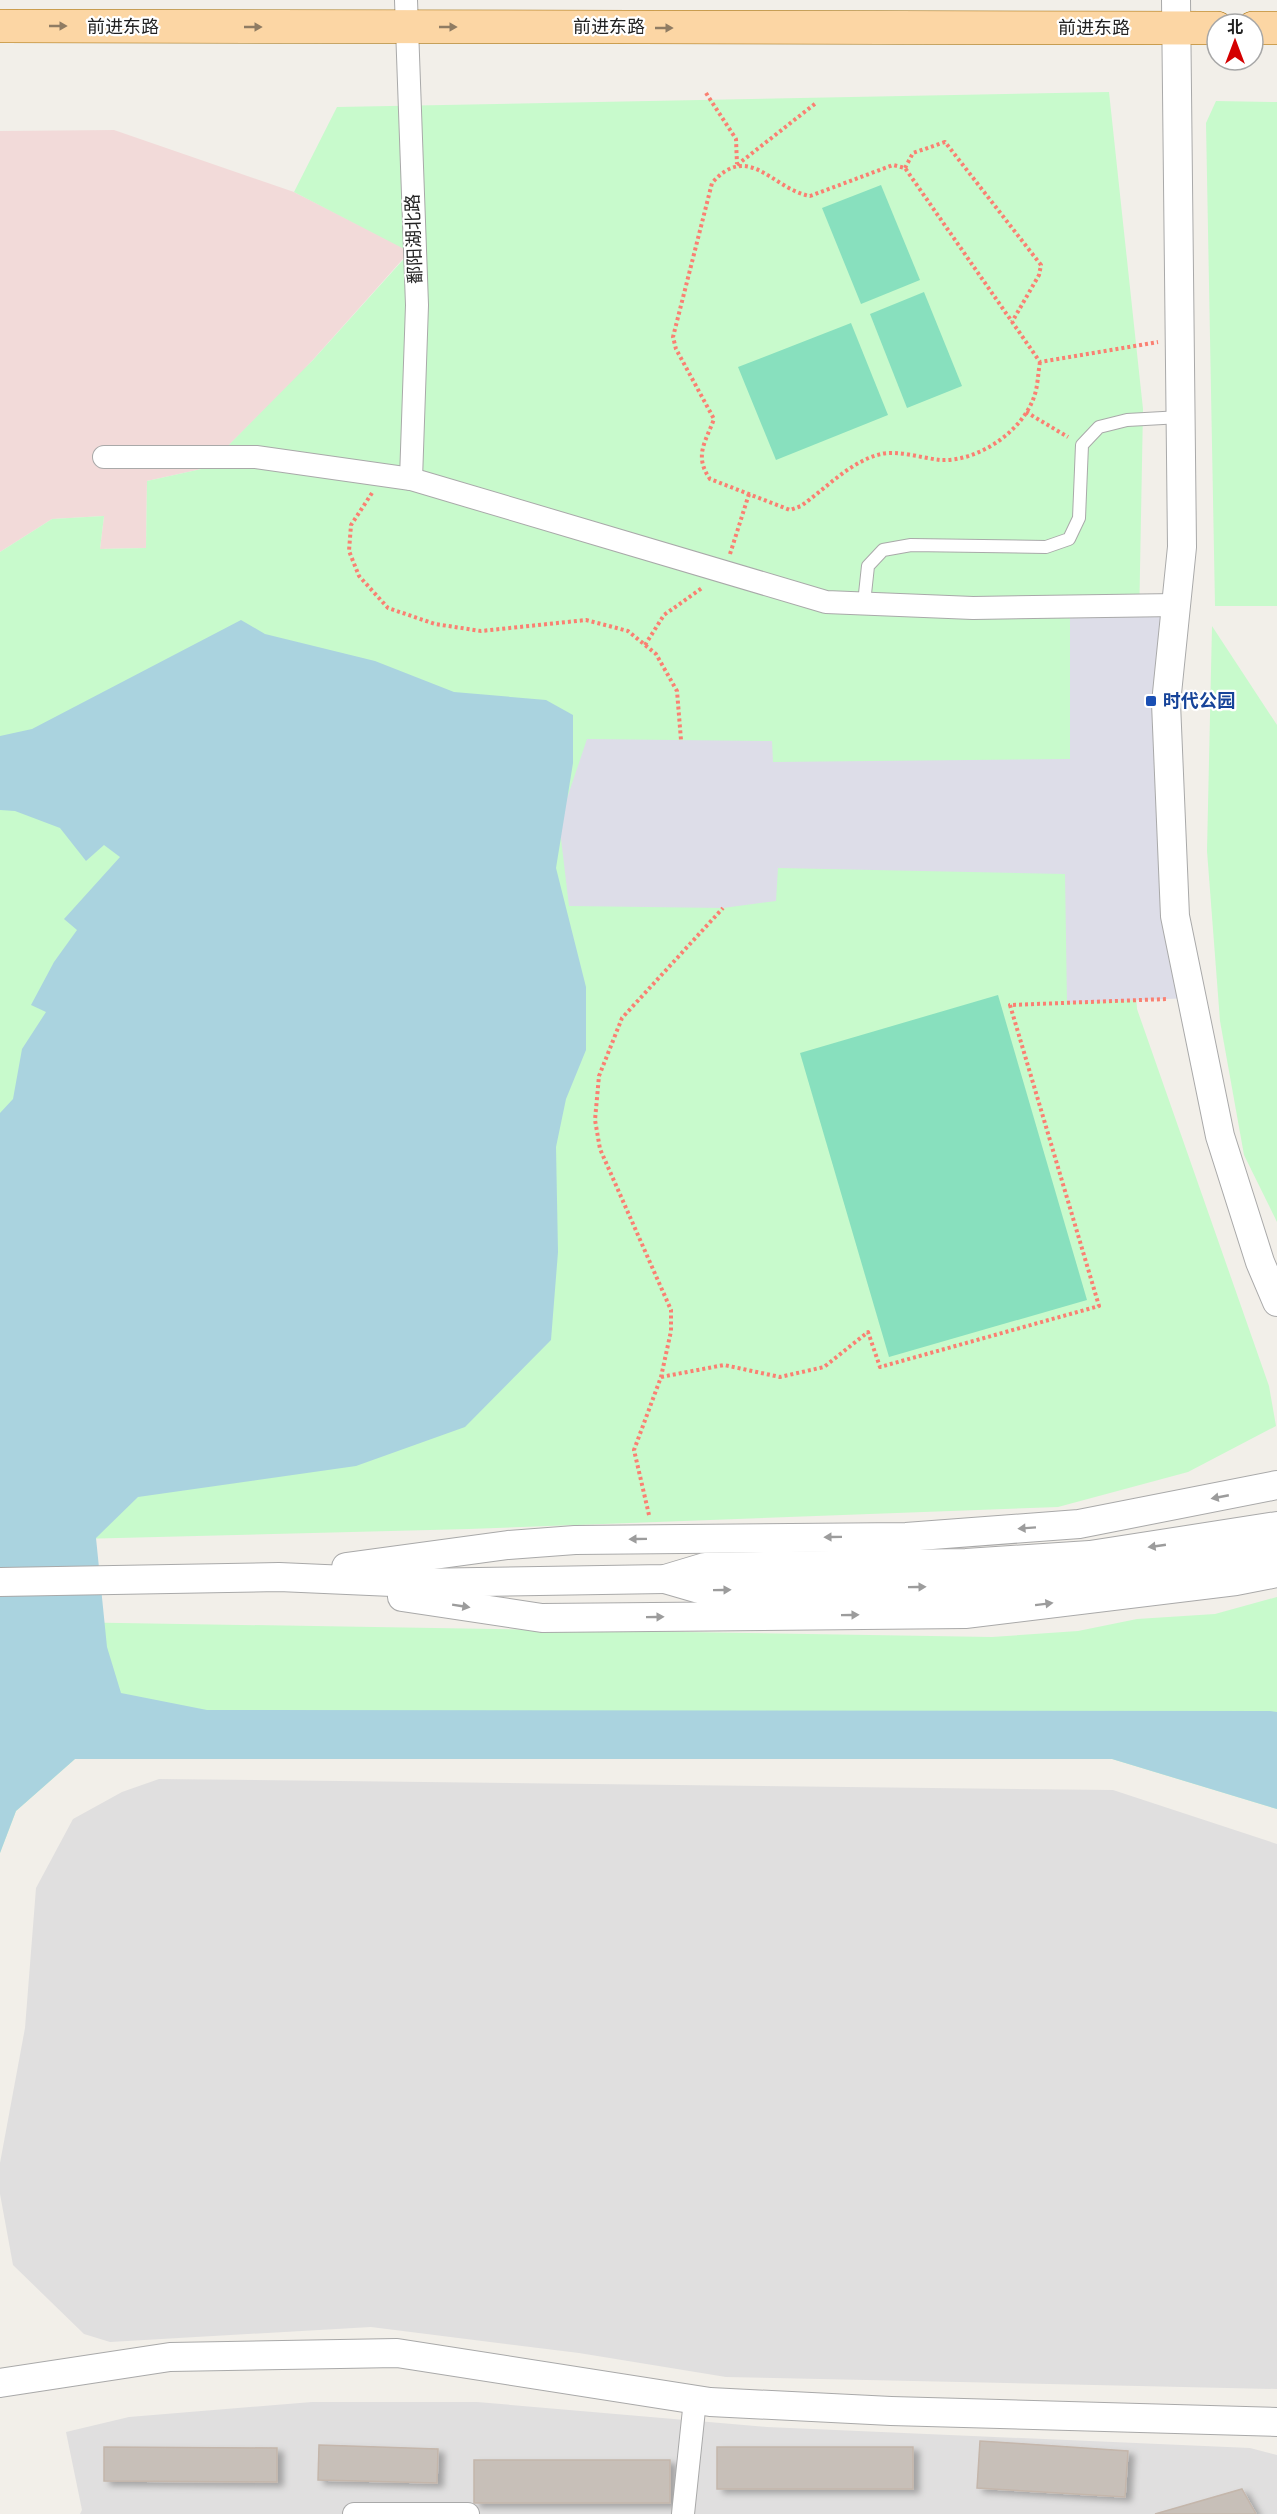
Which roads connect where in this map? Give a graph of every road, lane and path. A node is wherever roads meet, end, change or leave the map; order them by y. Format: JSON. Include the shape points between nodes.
{"nodes":[{"id":1,"x":406,"y":14,"type":"edge"},
{"id":2,"x":1175,"y":14,"type":"edge"},
{"id":3,"x":1205,"y":24,"type":"edge"},
{"id":4,"x":0,"y":26,"type":"edge"},
{"id":5,"x":705,"y":93,"type":"dead end"},
{"id":6,"x":816,"y":103,"type":"dead end"},
{"id":7,"x":737,"y":165,"type":"junction"},
{"id":8,"x":905,"y":168,"type":"junction"},
{"id":9,"x":1012,"y":322,"type":"junction"},
{"id":10,"x":1179,"y":338,"type":"junction"},
{"id":11,"x":1040,"y":362,"type":"junction"},
{"id":12,"x":1026,"y":411,"type":"junction"},
{"id":13,"x":1181,"y":417,"type":"junction"},
{"id":14,"x":1082,"y":445,"type":"junction"},
{"id":15,"x":104,"y":457,"type":"dead end"},
{"id":16,"x":383,"y":475,"type":"junction"},
{"id":17,"x":411,"y":479,"type":"junction"},
{"id":18,"x":749,"y":494,"type":"junction"},
{"id":19,"x":724,"y":572,"type":"junction"},
{"id":20,"x":864,"y":603,"type":"junction"},
{"id":21,"x":1177,"y":605,"type":"junction"},
{"id":22,"x":645,"y":645,"type":"junction"},
{"id":23,"x":681,"y":740,"type":"dead end"},
{"id":24,"x":723,"y":908,"type":"dead end"},
{"id":25,"x":1192,"y":998,"type":"junction"},
{"id":26,"x":1277,"y":1302,"type":"edge"},
{"id":27,"x":661,"y":1377,"type":"junction"},
{"id":28,"x":1277,"y":1485,"type":"edge"},
{"id":29,"x":1277,"y":1526,"type":"edge"},
{"id":30,"x":654,"y":1539,"type":"junction"},
{"id":31,"x":1277,"y":1547,"type":"edge"},
{"id":32,"x":1277,"y":1573,"type":"edge"},
{"id":33,"x":968,"y":1575,"type":"junction"},
{"id":34,"x":279,"y":1577,"type":"junction"},
{"id":35,"x":0,"y":1582,"type":"edge"},
{"id":36,"x":0,"y":2383,"type":"edge"},
{"id":37,"x":695,"y":2400,"type":"junction"},
{"id":38,"x":1277,"y":2422,"type":"edge"},
{"id":39,"x":387,"y":2513,"type":"edge"},
{"id":40,"x":354,"y":2514,"type":"edge"},
{"id":41,"x":468,"y":2514,"type":"edge"},
{"id":42,"x":683,"y":2514,"type":"edge"}],
"edges":[{"from":1,"to":2,"type":"main road","name":"前进东路","one_way":true},
{"from":4,"to":1,"type":"main road","name":"前进东路","one_way":true},
{"from":1,"to":17,"type":"street","name":"鄱阳湖北路","via":[[417,305]]},
{"from":2,"to":3,"type":"main road","name":"前进东路"},
{"from":2,"to":10,"type":"street"},
{"from":5,"to":7,"type":"path","via":[[736,139]]},
{"from":6,"to":7,"type":"path"},
{"from":7,"to":8,"type":"path","via":[[756,168],[796,193],[810,196],[893,165]]},
{"from":7,"to":18,"type":"path","via":[[724,170],[712,183],[673,337],[714,419],[700,455],[702,468],[710,479]]},
{"from":8,"to":9,"type":"path"},
{"from":8,"to":9,"type":"path","via":[[913,153],[945,142],[1041,265]]},
{"from":9,"to":11,"type":"path"},
{"from":10,"to":11,"type":"path"},
{"from":10,"to":13,"type":"street"},
{"from":11,"to":12,"type":"path","via":[[1034,395]]},
{"from":12,"to":14,"type":"path"},
{"from":12,"to":18,"type":"path","via":[[1000,441],[972,455],[942,460],[884,453],[865,459],[790,510]]},
{"from":13,"to":14,"type":"lane","via":[[1127,420],[1099,427]]},
{"from":13,"to":21,"type":"street","via":[[1182,547]]},
{"from":14,"to":20,"type":"lane","via":[[1079,518],[1069,539],[1046,547],[911,545],[883,550],[868,566]]},
{"from":15,"to":16,"type":"street","via":[[256,457]]},
{"from":16,"to":17,"type":"street"},
{"from":16,"to":22,"type":"path","via":[[351,525],[349,551],[359,576],[387,608],[435,624],[481,632],[586,620],[628,632]]},
{"from":17,"to":19,"type":"street"},
{"from":18,"to":19,"type":"path"},
{"from":19,"to":20,"type":"street","via":[[826,602]]},
{"from":19,"to":22,"type":"path","via":[[664,615]]},
{"from":20,"to":21,"type":"street","via":[[973,608]]},
{"from":21,"to":25,"type":"street","via":[[1167,715],[1175,916]]},
{"from":22,"to":23,"type":"path","via":[[656,654],[677,691]]},
{"from":24,"to":27,"type":"path","via":[[622,1018],[599,1076],[595,1119],[600,1149],[671,1310],[671,1331]]},
{"from":25,"to":26,"type":"street","via":[[1220,1136],[1260,1262]]},
{"from":25,"to":27,"type":"path","via":[[1010,1005],[1099,1306],[880,1367],[868,1332],[824,1367],[780,1377],[724,1365]]},
{"from":27,"to":30,"type":"path","via":[[634,1450]]},
{"from":28,"to":30,"type":"street","one_way":true,"via":[[1079,1524],[906,1537]]},
{"from":29,"to":33,"type":"street","one_way":true},
{"from":30,"to":34,"type":"street","one_way":true,"via":[[508,1545]]},
{"from":31,"to":33,"type":"street","via":[[1091,1576]]},
{"from":34,"to":32,"type":"street","one_way":true,"via":[[542,1618],[965,1614]]},
{"from":33,"to":34,"type":"street","via":[[705,1568],[665,1579],[415,1583]]},
{"from":34,"to":35,"type":"street"},
{"from":36,"to":37,"type":"street","via":[[170,2357],[397,2354]]},
{"from":37,"to":38,"type":"street","via":[[891,2411]]},
{"from":37,"to":42,"type":"street"},
{"from":39,"to":40,"type":"street"},
{"from":39,"to":41,"type":"street"}]}
